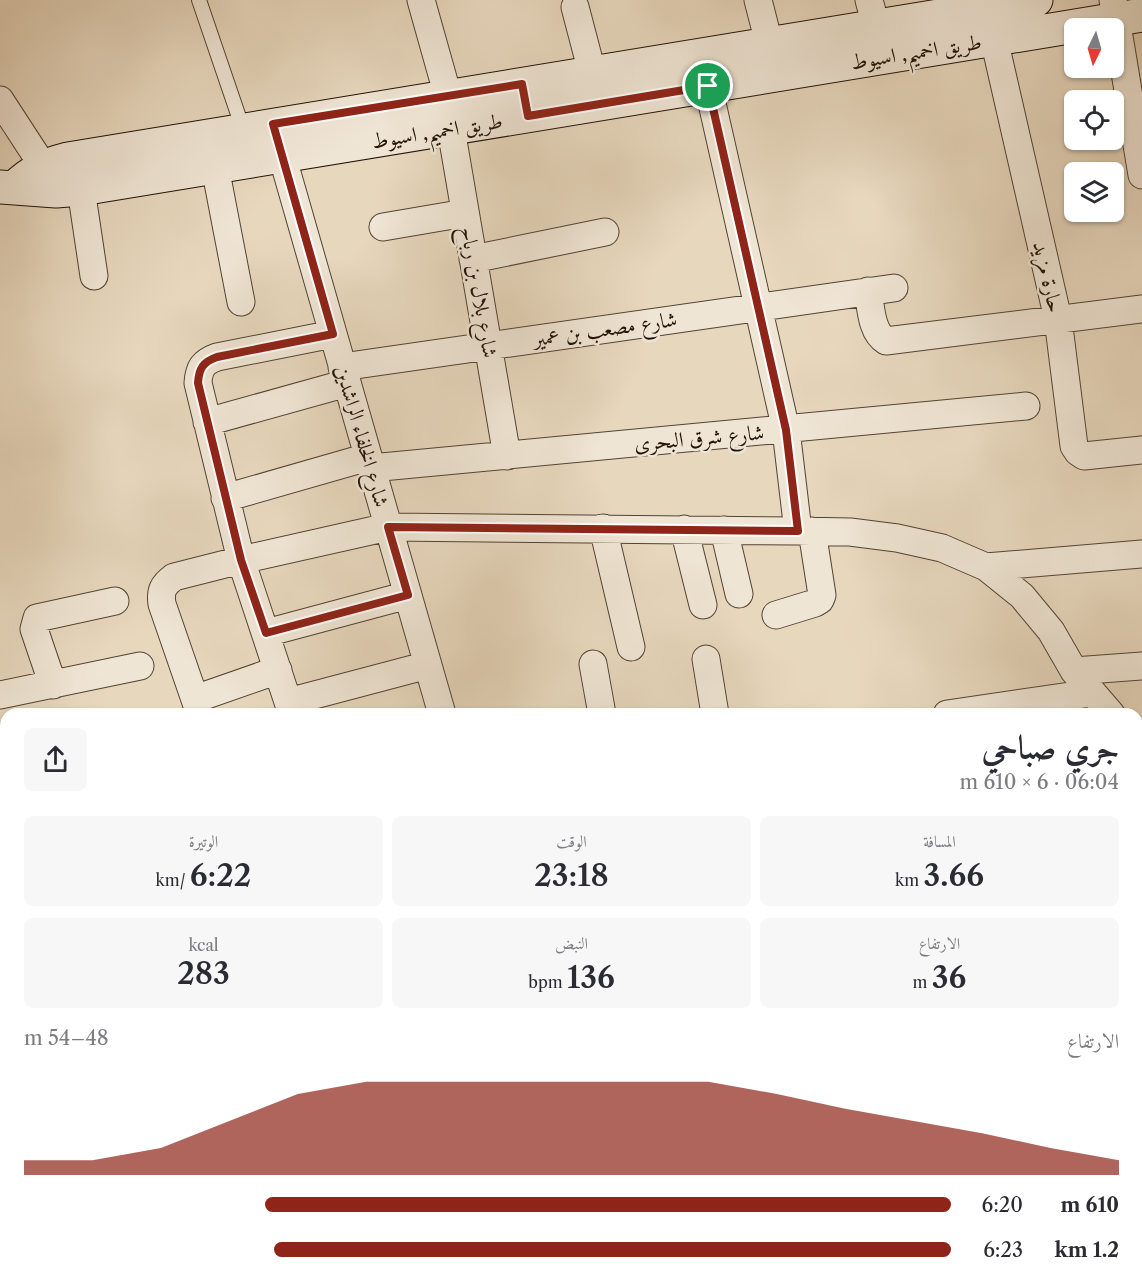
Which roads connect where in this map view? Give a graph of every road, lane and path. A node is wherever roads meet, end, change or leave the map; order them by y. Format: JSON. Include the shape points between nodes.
{"nodes":[{"id":1,"x":199,"y":0,"type":"edge"},
{"id":2,"x":421,"y":0,"type":"edge"},
{"id":3,"x":758,"y":0,"type":"edge"},
{"id":4,"x":1036,"y":0,"type":"edge"},
{"id":5,"x":575,"y":7,"type":"dead end"},
{"id":6,"x":970,"y":8,"type":"edge"},
{"id":7,"x":1124,"y":11,"type":"edge"},
{"id":8,"x":873,"y":13,"type":"edge"},
{"id":9,"x":994,"y":39,"type":"junction"},
{"id":10,"x":769,"y":43,"type":"junction"},
{"id":11,"x":957,"y":45,"type":"junction"},
{"id":12,"x":701,"y":55,"type":"junction"},
{"id":13,"x":592,"y":72,"type":"junction"},
{"id":14,"x":522,"y":84,"type":"junction"},
{"id":15,"x":708,"y":86,"type":"junction"},
{"id":16,"x":448,"y":96,"type":"junction"},
{"id":17,"x":0,"y":100,"type":"edge"},
{"id":18,"x":528,"y":116,"type":"junction"},
{"id":19,"x":258,"y":127,"type":"junction"},
{"id":20,"x":451,"y":129,"type":"junction"},
{"id":21,"x":162,"y":142,"type":"junction"},
{"id":22,"x":268,"y":159,"type":"junction"},
{"id":23,"x":43,"y":166,"type":"junction"},
{"id":24,"x":214,"y":167,"type":"junction"},
{"id":25,"x":169,"y":174,"type":"junction"},
{"id":26,"x":1142,"y":175,"type":"edge"},
{"id":27,"x":7,"y":187,"type":"edge"},
{"id":28,"x":81,"y":189,"type":"junction"},
{"id":29,"x":465,"y":213,"type":"junction"},
{"id":30,"x":383,"y":227,"type":"dead end"},
{"id":31,"x":605,"y":232,"type":"dead end"},
{"id":32,"x":473,"y":259,"type":"junction"},
{"id":33,"x":94,"y":276,"type":"dead end"},
{"id":34,"x":241,"y":302,"type":"dead end"},
{"id":35,"x":758,"y":307,"type":"junction"},
{"id":36,"x":1142,"y":309,"type":"edge"},
{"id":37,"x":1058,"y":319,"type":"junction"},
{"id":38,"x":333,"y":334,"type":"junction"},
{"id":39,"x":488,"y":346,"type":"junction"},
{"id":40,"x":345,"y":375,"type":"junction"},
{"id":41,"x":1026,"y":406,"type":"dead end"},
{"id":42,"x":207,"y":422,"type":"junction"},
{"id":43,"x":786,"y":430,"type":"junction"},
{"id":44,"x":1142,"y":450,"type":"edge"},
{"id":45,"x":507,"y":456,"type":"junction"},
{"id":46,"x":370,"y":463,"type":"junction"},
{"id":47,"x":225,"y":498,"type":"junction"},
{"id":48,"x":388,"y":527,"type":"junction"},
{"id":49,"x":603,"y":528,"type":"junction"},
{"id":50,"x":684,"y":529,"type":"junction"},
{"id":51,"x":724,"y":530,"type":"junction"},
{"id":52,"x":805,"y":531,"type":"junction"},
{"id":53,"x":1142,"y":554,"type":"edge"},
{"id":54,"x":241,"y":560,"type":"junction"},
{"id":55,"x":986,"y":567,"type":"junction"},
{"id":56,"x":739,"y":594,"type":"dead end"},
{"id":57,"x":408,"y":595,"type":"junction"},
{"id":58,"x":115,"y":600,"type":"dead end"},
{"id":59,"x":703,"y":605,"type":"dead end"},
{"id":60,"x":776,"y":615,"type":"dead end"},
{"id":61,"x":266,"y":633,"type":"junction"},
{"id":62,"x":632,"y":647,"type":"dead end"},
{"id":63,"x":706,"y":659,"type":"dead end"},
{"id":64,"x":593,"y":664,"type":"dead end"},
{"id":65,"x":428,"y":665,"type":"junction"},
{"id":66,"x":140,"y":666,"type":"dead end"},
{"id":67,"x":1142,"y":666,"type":"edge"},
{"id":68,"x":278,"y":670,"type":"junction"},
{"id":69,"x":1074,"y":671,"type":"junction"},
{"id":70,"x":53,"y":685,"type":"junction"},
{"id":71,"x":1091,"y":693,"type":"junction"},
{"id":72,"x":0,"y":695,"type":"edge"},
{"id":73,"x":197,"y":706,"type":"edge"},
{"id":74,"x":290,"y":708,"type":"edge"},
{"id":75,"x":440,"y":708,"type":"edge"},
{"id":76,"x":601,"y":708,"type":"edge"},
{"id":77,"x":714,"y":708,"type":"edge"},
{"id":78,"x":988,"y":708,"type":"edge"},
{"id":79,"x":1105,"y":708,"type":"edge"}],
"edges":[{"from":1,"to":19,"type":"lane"},
{"from":2,"to":16,"type":"street"},
{"from":3,"to":10,"type":"street"},
{"from":4,"to":6,"type":"street","name":"طريق اخميم, اسيوط"},
{"from":5,"to":13,"type":"street"},
{"from":6,"to":8,"type":"street","name":"طريق اخميم, اسيوط"},
{"from":6,"to":11,"type":"street"},
{"from":7,"to":9,"type":"street","name":"طريق اخميم, اسيوط"},
{"from":7,"to":26,"type":"street"},
{"from":8,"to":10,"type":"street","name":"طريق اخميم, اسيوط"},
{"from":9,"to":11,"type":"street","name":"طريق اخميم, اسيوط"},
{"from":9,"to":37,"type":"street","name":"حارة مزيد"},
{"from":10,"to":12,"type":"street","name":"طريق اخميم, اسيوط"},
{"from":11,"to":15,"type":"street","name":"طريق اخميم, اسيوط"},
{"from":12,"to":13,"type":"street","name":"طريق اخميم, اسيوط"},
{"from":12,"to":15,"type":"street"},
{"from":13,"to":14,"type":"street","name":"طريق اخميم, اسيوط"},
{"from":14,"to":16,"type":"street","name":"طريق اخميم, اسيوط"},
{"from":14,"to":18,"type":"street"},
{"from":15,"to":18,"type":"street","name":"طريق اخميم, اسيوط"},
{"from":15,"to":35,"type":"street"},
{"from":16,"to":19,"type":"street","name":"طريق اخميم, اسيوط"},
{"from":17,"to":23,"type":"street"},
{"from":18,"to":20,"type":"street","name":"طريق اخميم, اسيوط"},
{"from":19,"to":21,"type":"street","name":"طريق اخميم, اسيوط"},
{"from":19,"to":22,"type":"street"},
{"from":20,"to":22,"type":"street","name":"طريق اخميم, اسيوط"},
{"from":20,"to":29,"type":"street","name":"شارع بلال بن رباح"},
{"from":21,"to":23,"type":"street","name":"طريق اخميم, اسيوط"},
{"from":21,"to":25,"type":"street"},
{"from":22,"to":24,"type":"street","name":"طريق اخميم, اسيوط"},
{"from":22,"to":38,"type":"street","name":"شارع الخلفاء الراشدين"},
{"from":23,"to":27,"type":"street","name":"طريق اخميم, اسيوط"},
{"from":24,"to":25,"type":"street","name":"طريق اخميم, اسيوط"},
{"from":24,"to":34,"type":"street"},
{"from":25,"to":28,"type":"street","name":"طريق اخميم, اسيوط"},
{"from":27,"to":28,"type":"street","name":"طريق اخميم, اسيوط"},
{"from":28,"to":33,"type":"street"},
{"from":29,"to":30,"type":"street"},
{"from":29,"to":32,"type":"street","name":"شارع بلال بن رباح"},
{"from":31,"to":32,"type":"street"},
{"from":32,"to":39,"type":"street","name":"شارع بلال بن رباح"},
{"from":35,"to":37,"type":"street","name":"شارع مصعب بن عمير","via":[[881,290],[876,332],[886,341]]},
{"from":35,"to":39,"type":"street","name":"شارع مصعب بن عمير"},
{"from":35,"to":43,"type":"street"},
{"from":36,"to":37,"type":"street","name":"شارع مصعب بن عمير"},
{"from":37,"to":44,"type":"street","name":"حارة مزيد","via":[[1074,446],[1084,456]]},
{"from":38,"to":40,"type":"street","name":"شارع الخلفاء الراشدين"},
{"from":38,"to":42,"type":"street","via":[[206,361],[199,371],[198,383]]},
{"from":39,"to":40,"type":"street","name":"شارع مصعب بن عمير"},
{"from":39,"to":45,"type":"street","name":"شارع بلال بن رباح"},
{"from":40,"to":42,"type":"street","name":"شارع مصعب بن عمير"},
{"from":40,"to":46,"type":"street","name":"شارع الخلفاء الراشدين"},
{"from":41,"to":43,"type":"street","name":"شارع شرق البحرى"},
{"from":42,"to":47,"type":"street"},
{"from":43,"to":45,"type":"street","name":"شارع شرق البحرى"},
{"from":43,"to":52,"type":"street"},
{"from":45,"to":46,"type":"street","name":"شارع شرق البحرى"},
{"from":46,"to":47,"type":"street","name":"شارع شرق البحرى"},
{"from":46,"to":48,"type":"street","name":"شارع الخلفاء الراشدين"},
{"from":47,"to":54,"type":"street"},
{"from":48,"to":49,"type":"street"},
{"from":48,"to":54,"type":"street"},
{"from":48,"to":57,"type":"street","name":"شارع الخلفاء الراشدين"},
{"from":49,"to":50,"type":"street"},
{"from":49,"to":62,"type":"street"},
{"from":50,"to":51,"type":"street"},
{"from":50,"to":59,"type":"street"},
{"from":51,"to":52,"type":"street"},
{"from":51,"to":56,"type":"street"},
{"from":52,"to":55,"type":"street","via":[[897,538],[942,548]]},
{"from":52,"to":60,"type":"street","via":[[822,595],[820,600]]},
{"from":53,"to":55,"type":"street"},
{"from":54,"to":61,"type":"street"},
{"from":54,"to":73,"type":"street","via":[[174,577],[160,593]]},
{"from":55,"to":69,"type":"street","via":[[1022,596],[1051,631]]},
{"from":57,"to":61,"type":"street"},
{"from":57,"to":65,"type":"street","name":"شارع الخلفاء الراشدين"},
{"from":58,"to":70,"type":"street","via":[[37,618],[34,628]]},
{"from":61,"to":68,"type":"street"},
{"from":63,"to":77,"type":"street"},
{"from":64,"to":76,"type":"street"},
{"from":65,"to":74,"type":"street"},
{"from":65,"to":75,"type":"street","name":"شارع الخلفاء الراشدين"},
{"from":66,"to":70,"type":"street"},
{"from":67,"to":69,"type":"street"},
{"from":68,"to":73,"type":"street"},
{"from":68,"to":74,"type":"street"},
{"from":69,"to":71,"type":"street"},
{"from":70,"to":72,"type":"street"},
{"from":71,"to":78,"type":"street"},
{"from":71,"to":79,"type":"street"}]}
